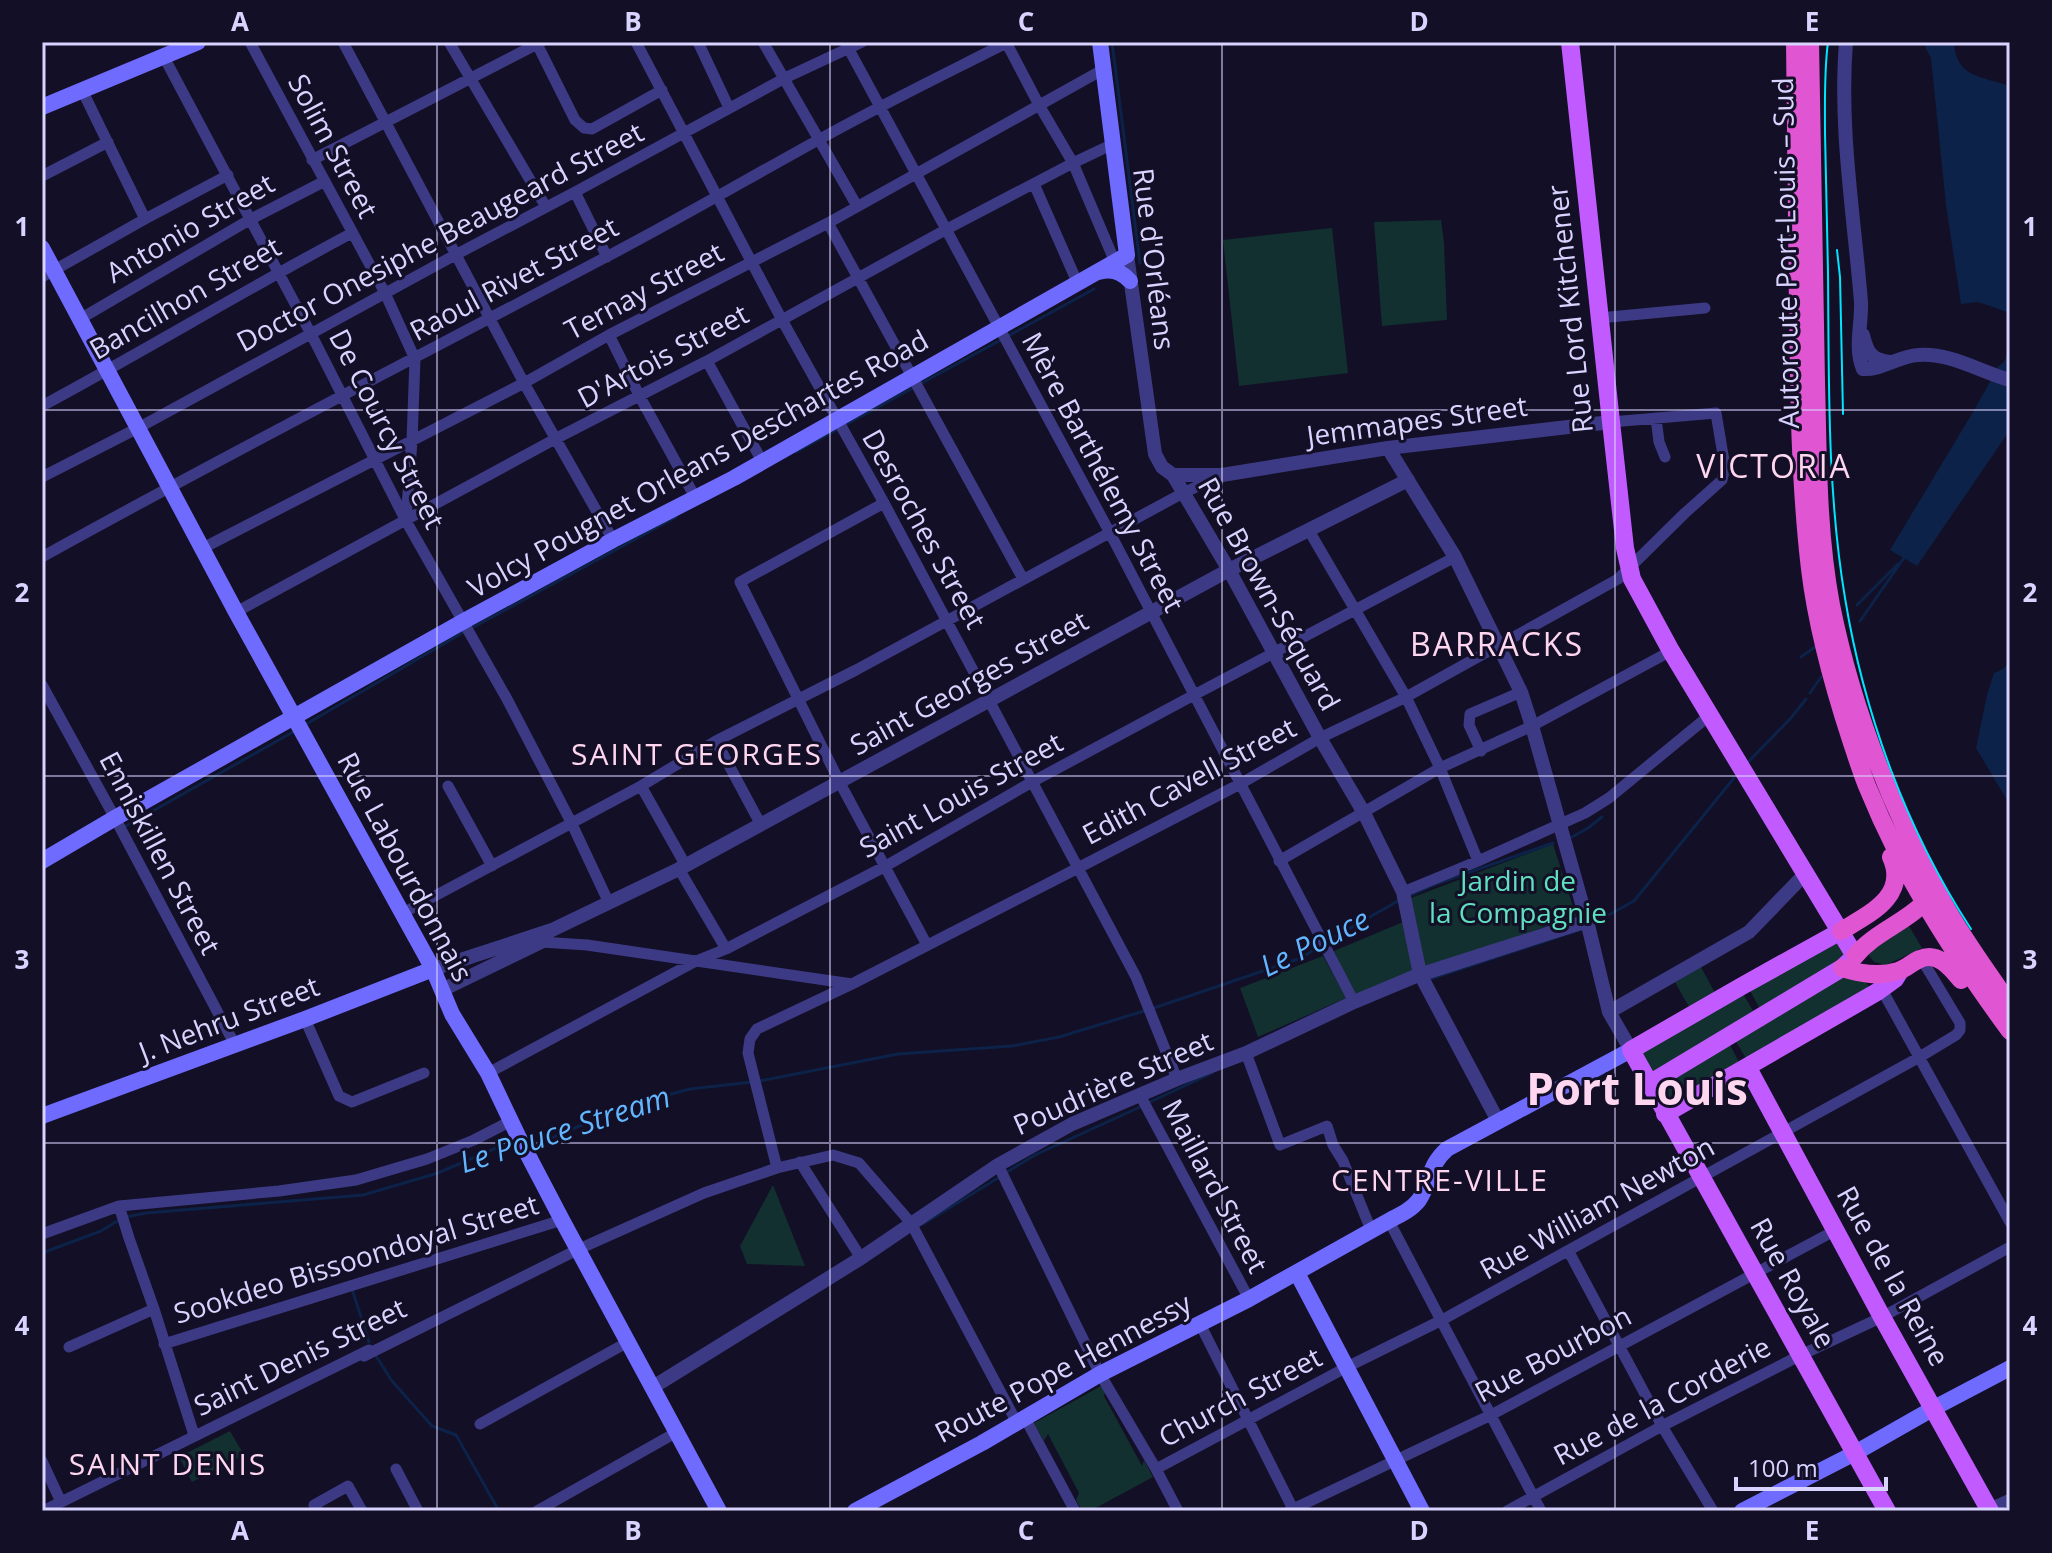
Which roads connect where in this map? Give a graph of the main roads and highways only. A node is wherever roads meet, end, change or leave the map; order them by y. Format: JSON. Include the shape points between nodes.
{"nodes":[{"id":1,"x":198,"y":42,"type":"edge"},
{"id":2,"x":1100,"y":42,"type":"edge"},
{"id":3,"x":1570,"y":42,"type":"edge"},
{"id":4,"x":1793,"y":42,"type":"edge"},
{"id":5,"x":1812,"y":42,"type":"edge"},
{"id":6,"x":1803,"y":66,"type":"junction"},
{"id":7,"x":42,"y":107,"type":"edge"},
{"id":8,"x":42,"y":248,"type":"edge"},
{"id":9,"x":1121,"y":258,"type":"joint"},
{"id":10,"x":1097,"y":273,"type":"junction"},
{"id":11,"x":48,"y":274,"type":"edge"},
{"id":12,"x":1130,"y":281,"type":"road end"},
{"id":13,"x":294,"y":717,"type":"junction"},
{"id":14,"x":1874,"y":757,"type":"junction"},
{"id":15,"x":1866,"y":784,"type":"junction"},
{"id":16,"x":42,"y":861,"type":"edge"},
{"id":17,"x":1923,"y":904,"type":"junction"},
{"id":18,"x":1841,"y":931,"type":"junction"},
{"id":19,"x":1848,"y":962,"type":"junction"},
{"id":20,"x":433,"y":969,"type":"junction"},
{"id":21,"x":1900,"y":971,"type":"junction"},
{"id":22,"x":1869,"y":974,"type":"junction"},
{"id":23,"x":1742,"y":986,"type":"junction"},
{"id":24,"x":1882,"y":995,"type":"junction"},
{"id":25,"x":2003,"y":1008,"type":"edge"},
{"id":26,"x":1760,"y":1017,"type":"junction"},
{"id":27,"x":2010,"y":1031,"type":"edge"},
{"id":28,"x":1631,"y":1050,"type":"junction"},
{"id":29,"x":1748,"y":1068,"type":"junction"},
{"id":30,"x":1649,"y":1084,"type":"junction"},
{"id":31,"x":1665,"y":1114,"type":"junction"},
{"id":32,"x":42,"y":1116,"type":"edge"},
{"id":33,"x":1297,"y":1273,"type":"junction"},
{"id":34,"x":2007,"y":1370,"type":"edge"},
{"id":35,"x":1934,"y":1408,"type":"junction"},
{"id":36,"x":1855,"y":1453,"type":"junction"},
{"id":37,"x":1988,"y":1510,"type":"edge"},
{"id":38,"x":719,"y":1511,"type":"edge"},
{"id":39,"x":855,"y":1511,"type":"edge"},
{"id":40,"x":1422,"y":1511,"type":"edge"},
{"id":41,"x":1742,"y":1511,"type":"edge"},
{"id":42,"x":1887,"y":1511,"type":"edge"}],
"edges":[{"from":1,"to":7,"type":"main road"},
{"from":2,"to":9,"type":"main road","name":"Rue d'Orléans"},
{"from":3,"to":18,"type":"main road","name":"Rue Lord Kitchener","via":[[1632,579]]},
{"from":4,"to":6,"type":"highway","name":"Autoroute Port-Louis – Sud"},
{"from":5,"to":6,"type":"highway","name":"Autoroute Port-Louis – Sud"},
{"from":6,"to":14,"type":"highway","name":"Autoroute Port-Louis – Sud","via":[[1824,554],[1846,665]]},
{"from":6,"to":15,"type":"highway","name":"Autoroute Port-Louis – Sud","via":[[1799,395],[1810,567],[1840,706]]},
{"from":8,"to":11,"type":"main road","name":"Rue Labourdonnais"},
{"from":9,"to":10,"type":"main road","name":"Volcy Pougnet Orleans Deschartes Road"},
{"from":10,"to":12,"type":"main road","via":[[1118,271]]},
{"from":10,"to":13,"type":"main road","name":"Volcy Pougnet Orleans Deschartes Road","via":[[1003,336],[841,426],[762,461],[613,540],[467,627]]},
{"from":11,"to":13,"type":"main road","name":"Rue Labourdonnais","via":[[80,319]]},
{"from":13,"to":16,"type":"main road","name":"Volcy Pougnet Orleans Deschartes Road"},
{"from":13,"to":20,"type":"main road","name":"Rue Labourdonnais"},
{"from":14,"to":17,"type":"highway","via":[[1883,798],[1921,881]]},
{"from":14,"to":25,"type":"highway","via":[[1904,828]]},
{"from":15,"to":17,"type":"highway"},
{"from":15,"to":18,"type":"highway","via":[[1896,880],[1882,903]]},
{"from":17,"to":19,"type":"highway","via":[[1871,939]]},
{"from":17,"to":25,"type":"highway","via":[[1960,963]]},
{"from":18,"to":19,"type":"main road","name":"Rue Lord Kitchener"},
{"from":18,"to":23,"type":"main road"},
{"from":19,"to":22,"type":"highway"},
{"from":19,"to":26,"type":"main road"},
{"from":20,"to":32,"type":"main road","name":"J. Nehru Street"},
{"from":20,"to":38,"type":"main road","name":"Rue Labourdonnais","via":[[452,1014]]},
{"from":21,"to":22,"type":"highway"},
{"from":21,"to":24,"type":"main road"},
{"from":21,"to":25,"type":"highway","via":[[1921,958],[1942,960],[1972,995]]},
{"from":22,"to":24,"type":"main road"},
{"from":23,"to":26,"type":"main road"},
{"from":23,"to":28,"type":"main road"},
{"from":24,"to":29,"type":"main road"},
{"from":25,"to":27,"type":"highway"},
{"from":26,"to":30,"type":"main road"},
{"from":28,"to":30,"type":"main road","name":"Rue Royale"},
{"from":28,"to":33,"type":"main road","name":"Route Pope Hennessy","via":[[1447,1149],[1431,1168],[1412,1208]]},
{"from":29,"to":31,"type":"main road"},
{"from":29,"to":35,"type":"main road","name":"Rue de la Reine"},
{"from":30,"to":31,"type":"main road","name":"Rue Royale"},
{"from":31,"to":36,"type":"main road","name":"Rue Royale"},
{"from":33,"to":39,"type":"main road","name":"Route Pope Hennessy","via":[[1100,1374]]},
{"from":33,"to":40,"type":"main road"},
{"from":34,"to":35,"type":"main road"},
{"from":35,"to":36,"type":"main road"},
{"from":35,"to":37,"type":"main road","name":"Rue de la Reine"},
{"from":36,"to":41,"type":"main road"},
{"from":36,"to":42,"type":"main road","name":"Rue Royale"}]}
